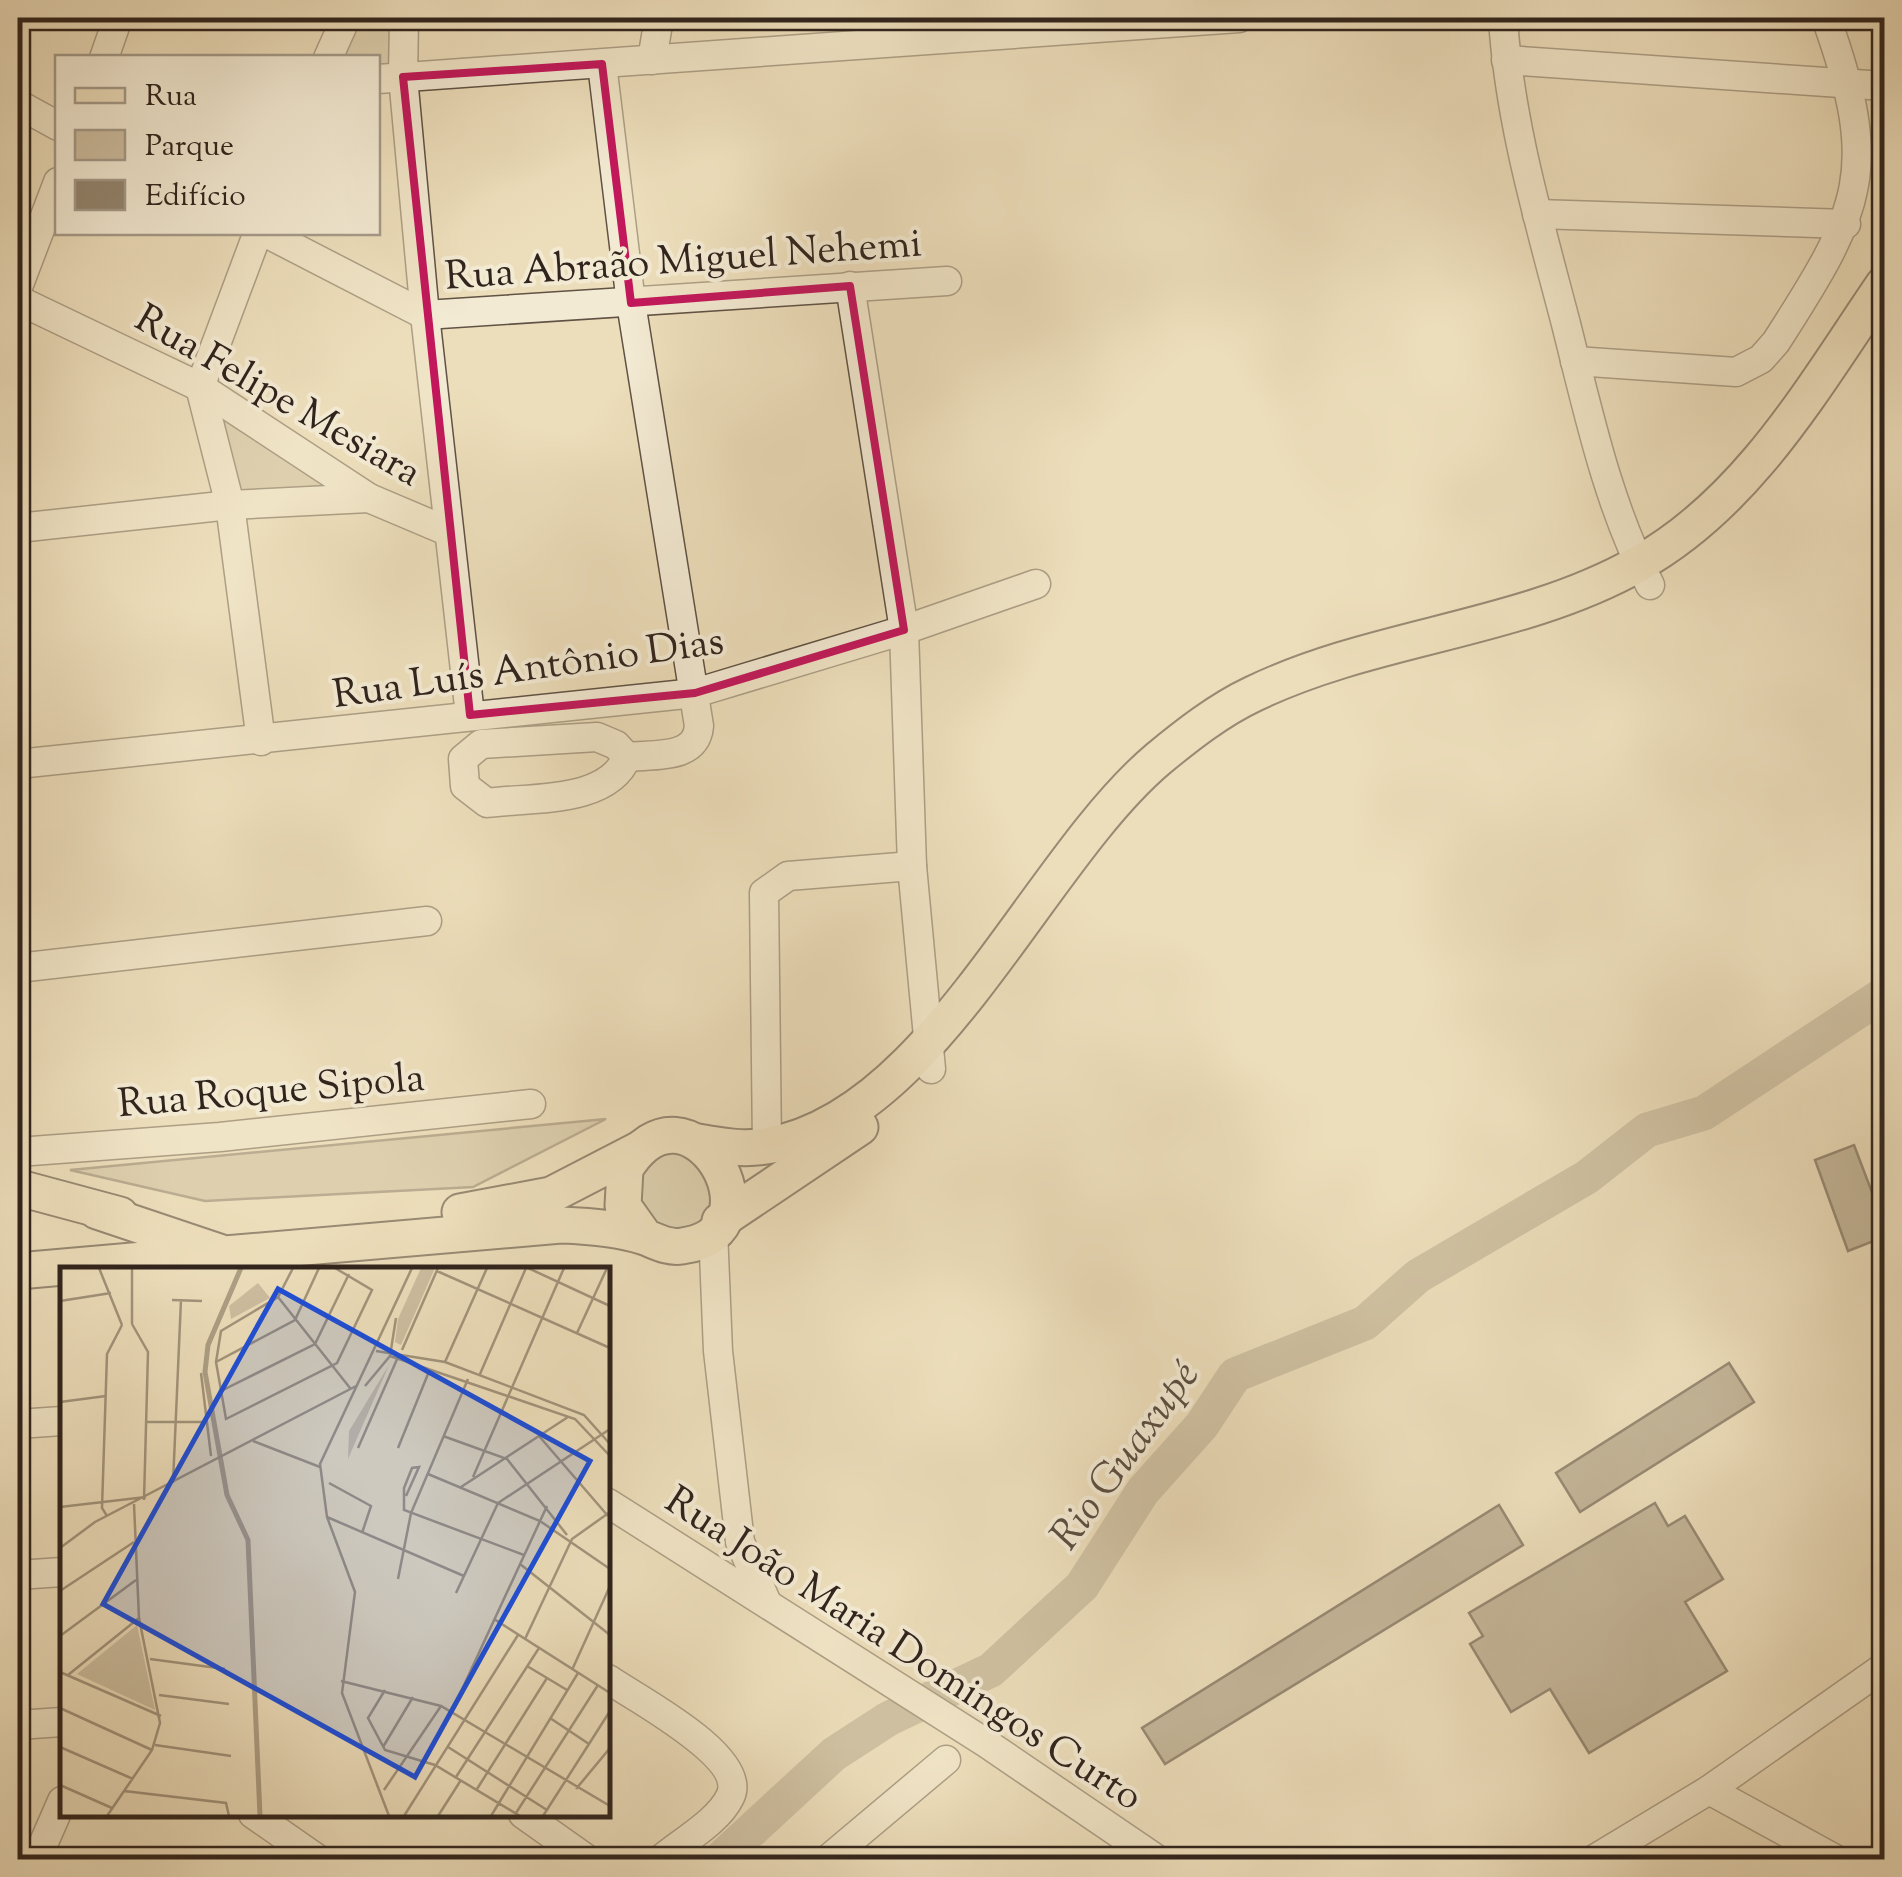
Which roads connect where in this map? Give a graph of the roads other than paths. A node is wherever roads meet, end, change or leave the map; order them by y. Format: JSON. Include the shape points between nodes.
{"nodes":[{"id":1,"x":118,"y":18,"type":"edge"},
{"id":2,"x":346,"y":18,"type":"edge"},
{"id":3,"x":404,"y":18,"type":"edge"},
{"id":4,"x":659,"y":18,"type":"edge"},
{"id":5,"x":1239,"y":18,"type":"edge"},
{"id":6,"x":1503,"y":18,"type":"edge"},
{"id":7,"x":1826,"y":18,"type":"edge"},
{"id":8,"x":975,"y":28,"type":"edge"},
{"id":9,"x":105,"y":55,"type":"edge"},
{"id":10,"x":329,"y":55,"type":"edge"},
{"id":11,"x":652,"y":60,"type":"junction"},
{"id":12,"x":1506,"y":60,"type":"junction"},
{"id":13,"x":602,"y":64,"type":"junction"},
{"id":14,"x":390,"y":78,"type":"edge"},
{"id":15,"x":1849,"y":81,"type":"junction"},
{"id":16,"x":1884,"y":86,"type":"edge"},
{"id":17,"x":18,"y":104,"type":"edge"},
{"id":18,"x":55,"y":124,"type":"edge"},
{"id":19,"x":55,"y":190,"type":"edge"},
{"id":20,"x":1537,"y":214,"type":"junction"},
{"id":21,"x":1846,"y":224,"type":"junction"},
{"id":22,"x":260,"y":235,"type":"edge"},
{"id":23,"x":267,"y":235,"type":"edge"},
{"id":24,"x":947,"y":280,"type":"dead end"},
{"id":25,"x":1884,"y":284,"type":"edge"},
{"id":26,"x":850,"y":286,"type":"junction"},
{"id":27,"x":18,"y":287,"type":"edge"},
{"id":28,"x":18,"y":300,"type":"edge"},
{"id":29,"x":631,"y":303,"type":"junction"},
{"id":30,"x":425,"y":315,"type":"junction"},
{"id":31,"x":1884,"y":321,"type":"edge"},
{"id":32,"x":1575,"y":361,"type":"junction"},
{"id":33,"x":200,"y":387,"type":"junction"},
{"id":34,"x":369,"y":498,"type":"junction"},
{"id":35,"x":230,"y":504,"type":"junction"},
{"id":36,"x":18,"y":528,"type":"edge"},
{"id":37,"x":447,"y":531,"type":"junction"},
{"id":38,"x":1645,"y":575,"type":"junction"},
{"id":39,"x":1036,"y":584,"type":"dead end"},
{"id":40,"x":904,"y":630,"type":"junction"},
{"id":41,"x":695,"y":693,"type":"junction"},
{"id":42,"x":470,"y":715,"type":"junction"},
{"id":43,"x":261,"y":741,"type":"junction"},
{"id":44,"x":627,"y":758,"type":"junction"},
{"id":45,"x":18,"y":764,"type":"edge"},
{"id":46,"x":912,"y":866,"type":"junction"},
{"id":47,"x":428,"y":922,"type":"dead end"},
{"id":48,"x":18,"y":968,"type":"edge"},
{"id":49,"x":928,"y":1057,"type":"junction"},
{"id":50,"x":531,"y":1104,"type":"dead end"},
{"id":51,"x":698,"y":1142,"type":"junction"},
{"id":52,"x":767,"y":1146,"type":"junction"},
{"id":53,"x":641,"y":1149,"type":"junction"},
{"id":54,"x":18,"y":1152,"type":"edge"},
{"id":55,"x":21,"y":1185,"type":"edge"},
{"id":56,"x":95,"y":1210,"type":"junction"},
{"id":57,"x":717,"y":1226,"type":"junction"},
{"id":58,"x":645,"y":1237,"type":"junction"},
{"id":59,"x":235,"y":1262,"type":"edge"},
{"id":60,"x":24,"y":1265,"type":"edge"},
{"id":61,"x":90,"y":1265,"type":"junction"},
{"id":62,"x":60,"y":1421,"type":"edge"},
{"id":63,"x":18,"y":1424,"type":"edge"},
{"id":64,"x":610,"y":1504,"type":"edge"},
{"id":65,"x":740,"y":1542,"type":"junction"},
{"id":66,"x":60,"y":1572,"type":"edge"},
{"id":67,"x":18,"y":1574,"type":"edge"},
{"id":68,"x":719,"y":1574,"type":"junction"},
{"id":69,"x":767,"y":1603,"type":"junction"},
{"id":70,"x":1882,"y":1674,"type":"edge"},
{"id":71,"x":610,"y":1680,"type":"edge"},
{"id":72,"x":60,"y":1722,"type":"edge"},
{"id":73,"x":18,"y":1725,"type":"edge"},
{"id":74,"x":946,"y":1760,"type":"dead end"},
{"id":75,"x":1708,"y":1790,"type":"junction"},
{"id":76,"x":60,"y":1805,"type":"edge"},
{"id":77,"x":258,"y":1817,"type":"edge"},
{"id":78,"x":527,"y":1817,"type":"edge"},
{"id":79,"x":33,"y":1857,"type":"edge"},
{"id":80,"x":319,"y":1860,"type":"edge"},
{"id":81,"x":588,"y":1860,"type":"edge"},
{"id":82,"x":660,"y":1860,"type":"edge"},
{"id":83,"x":827,"y":1860,"type":"edge"},
{"id":84,"x":1158,"y":1860,"type":"edge"},
{"id":85,"x":1594,"y":1860,"type":"edge"},
{"id":86,"x":1837,"y":1860,"type":"edge"}],
"edges":[{"from":1,"to":9,"type":"street"},
{"from":2,"to":10,"type":"street"},
{"from":3,"to":14,"type":"street"},
{"from":4,"to":11,"type":"street"},
{"from":5,"to":8,"type":"street"},
{"from":6,"to":12,"type":"street"},
{"from":7,"to":15,"type":"street"},
{"from":8,"to":11,"type":"street"},
{"from":11,"to":13,"type":"street"},
{"from":12,"to":15,"type":"street"},
{"from":12,"to":20,"type":"street"},
{"from":13,"to":14,"type":"street"},
{"from":13,"to":29,"type":"street"},
{"from":14,"to":30,"type":"street"},
{"from":15,"to":16,"type":"street"},
{"from":15,"to":21,"type":"street","via":[[1858,166]]},
{"from":17,"to":18,"type":"street"},
{"from":19,"to":27,"type":"street"},
{"from":20,"to":21,"type":"street"},
{"from":20,"to":32,"type":"street"},
{"from":21,"to":32,"type":"street","via":[[1776,342],[1749,368],[1720,374]]},
{"from":22,"to":33,"type":"street"},
{"from":23,"to":30,"type":"street","name":"Rua Abraão Miguel Nehemi"},
{"from":24,"to":26,"type":"street","name":"Rua Abraão Miguel Nehemi"},
{"from":25,"to":38,"type":"main road","via":[[1759,461]]},
{"from":26,"to":29,"type":"street","name":"Rua Abraão Miguel Nehemi"},
{"from":26,"to":40,"type":"street"},
{"from":28,"to":33,"type":"street","name":"Rua Felipe Mesiara"},
{"from":29,"to":30,"type":"street","name":"Rua Abraão Miguel Nehemi"},
{"from":29,"to":41,"type":"street"},
{"from":30,"to":37,"type":"street"},
{"from":31,"to":38,"type":"main road","via":[[1777,472],[1726,526]]},
{"from":32,"to":38,"type":"street","via":[[1608,480]]},
{"from":33,"to":34,"type":"street","name":"Rua Felipe Mesiara"},
{"from":33,"to":35,"type":"street"},
{"from":34,"to":35,"type":"street"},
{"from":34,"to":37,"type":"street","name":"Rua Felipe Mesiara"},
{"from":35,"to":36,"type":"street"},
{"from":35,"to":43,"type":"street"},
{"from":37,"to":42,"type":"street"},
{"from":38,"to":49,"type":"main road","via":[[1574,616],[1282,705],[1202,751],[1131,817]]},
{"from":39,"to":40,"type":"street","name":"Rua Luís Antônio Dias"},
{"from":40,"to":41,"type":"street","name":"Rua Luís Antônio Dias"},
{"from":40,"to":46,"type":"street"},
{"from":41,"to":42,"type":"street","name":"Rua Luís Antônio Dias"},
{"from":41,"to":44,"type":"street","via":[[699,734],[692,747]]},
{"from":42,"to":43,"type":"street","name":"Rua Luís Antônio Dias"},
{"from":43,"to":45,"type":"street","name":"Rua Luís Antônio Dias"},
{"from":44,"to":44,"type":"street","via":[[616,778],[599,788],[487,803],[465,786],[462,772],[463,759],[480,744],[597,737]]},
{"from":46,"to":49,"type":"street"},
{"from":46,"to":52,"type":"street","via":[[788,876],[764,893]]},
{"from":47,"to":48,"type":"street"},
{"from":49,"to":52,"type":"main road","via":[[802,1136]]},
{"from":49,"to":57,"type":"main road","via":[[855,1131]]},
{"from":50,"to":54,"type":"street","name":"Rua Roque Sipola"},
{"from":51,"to":52,"type":"main road"},
{"from":51,"to":53,"type":"main road","via":[[664,1138]]},
{"from":51,"to":57,"type":"main road","via":[[727,1176],[728,1200]]},
{"from":53,"to":56,"type":"main road","via":[[551,1195],[464,1212],[245,1230]]},
{"from":53,"to":58,"type":"main road","via":[[626,1169],[620,1194],[628,1218]]},
{"from":55,"to":56,"type":"main road"},
{"from":56,"to":59,"type":"main road"},
{"from":56,"to":61,"type":"main road","via":[[98,1233]]},
{"from":57,"to":58,"type":"main road","via":[[682,1246]]},
{"from":57,"to":65,"type":"street","via":[[718,1351]]},
{"from":58,"to":59,"type":"main road","via":[[561,1225]]},
{"from":59,"to":61,"type":"main road"},
{"from":60,"to":61,"type":"main road"},
{"from":62,"to":63,"type":"street"},
{"from":64,"to":68,"type":"street","name":"Rua João Maria Domingos Curto"},
{"from":65,"to":68,"type":"street"},
{"from":65,"to":69,"type":"street"},
{"from":66,"to":67,"type":"street"},
{"from":68,"to":69,"type":"street","name":"Rua João Maria Domingos Curto"},
{"from":69,"to":84,"type":"street","name":"Rua João Maria Domingos Curto"},
{"from":70,"to":75,"type":"street"},
{"from":71,"to":82,"type":"street","via":[[712,1749],[730,1774],[730,1796]]},
{"from":72,"to":73,"type":"street"},
{"from":74,"to":83,"type":"street"},
{"from":75,"to":85,"type":"street"},
{"from":75,"to":86,"type":"street"},
{"from":76,"to":79,"type":"street"},
{"from":77,"to":80,"type":"street"},
{"from":78,"to":81,"type":"street"}]}
